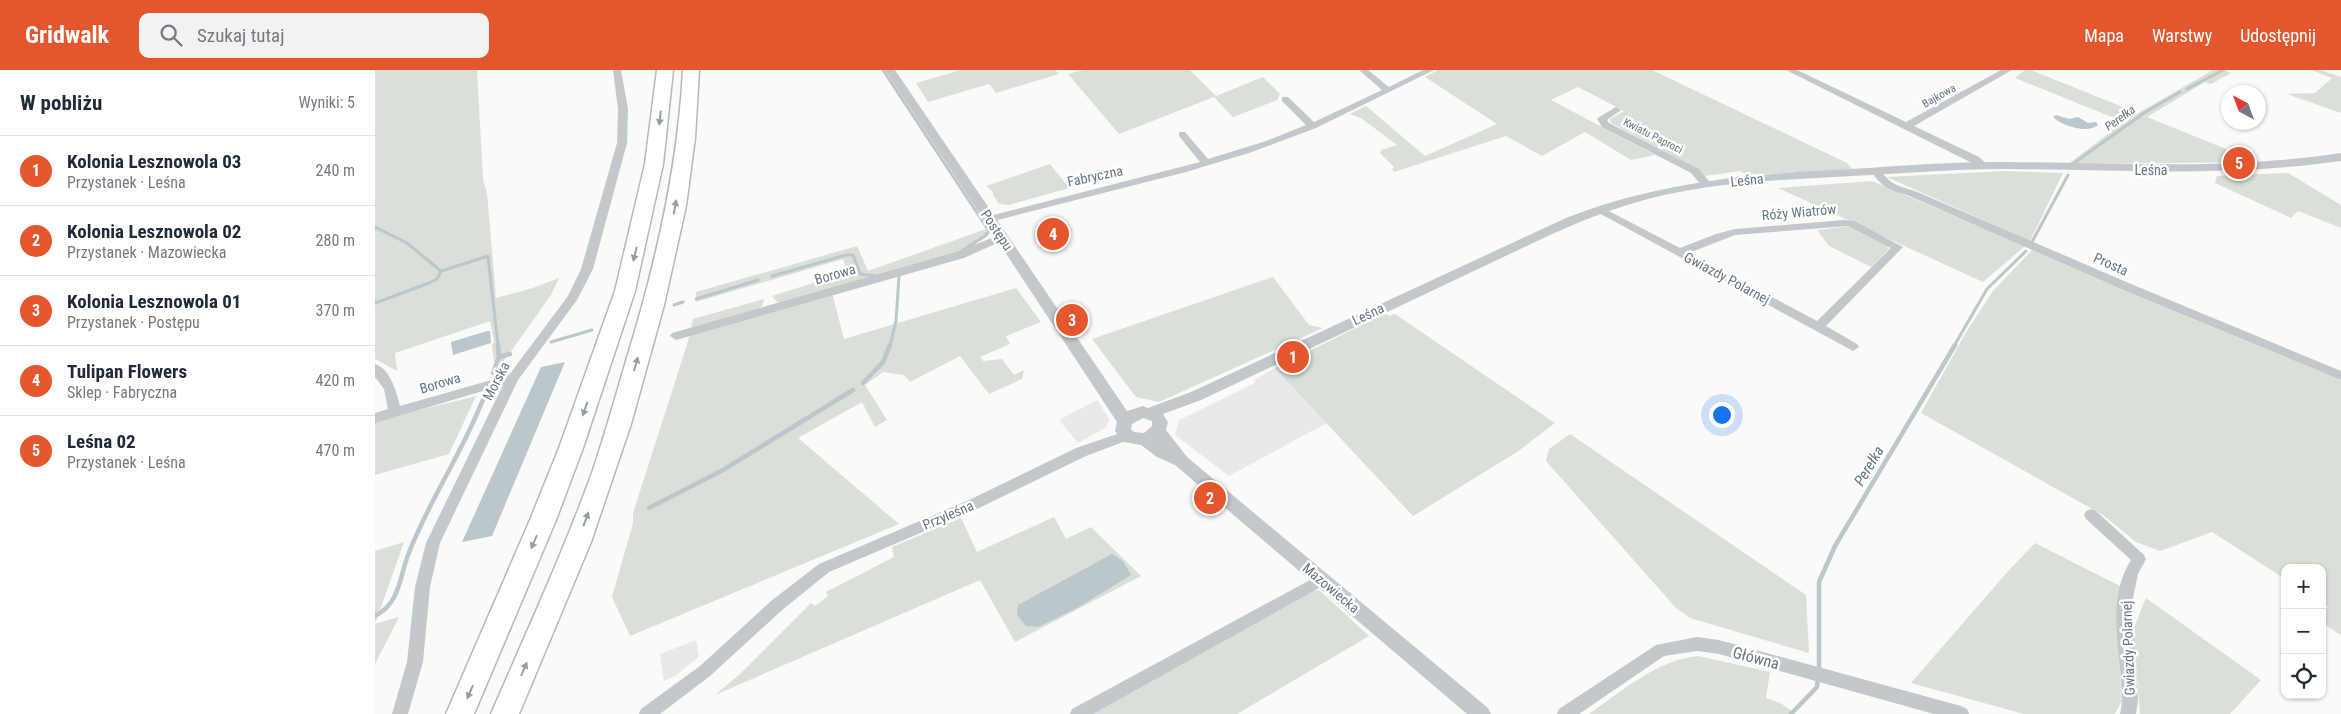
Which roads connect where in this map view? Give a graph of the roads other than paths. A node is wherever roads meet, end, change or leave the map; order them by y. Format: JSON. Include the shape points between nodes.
{"nodes":[{"id":1,"x":617,"y":70,"type":"edge"},
{"id":2,"x":665,"y":70,"type":"edge"},
{"id":3,"x":691,"y":70,"type":"edge"},
{"id":4,"x":890,"y":70,"type":"edge"},
{"id":5,"x":1363,"y":70,"type":"edge"},
{"id":6,"x":1430,"y":70,"type":"edge"},
{"id":7,"x":1790,"y":70,"type":"edge"},
{"id":8,"x":2008,"y":70,"type":"edge"},
{"id":9,"x":1388,"y":91,"type":"junction"},
{"id":10,"x":1285,"y":99,"type":"dead end"},
{"id":11,"x":1616,"y":110,"type":"dead end"},
{"id":12,"x":1313,"y":126,"type":"junction"},
{"id":13,"x":1907,"y":126,"type":"junction"},
{"id":14,"x":1182,"y":134,"type":"dead end"},
{"id":15,"x":2341,"y":157,"type":"edge"},
{"id":16,"x":1206,"y":163,"type":"junction"},
{"id":17,"x":1984,"y":166,"type":"junction"},
{"id":18,"x":1876,"y":171,"type":"junction"},
{"id":19,"x":1707,"y":184,"type":"junction"},
{"id":20,"x":1601,"y":210,"type":"junction"},
{"id":21,"x":990,"y":219,"type":"junction"},
{"id":22,"x":1001,"y":237,"type":"junction"},
{"id":23,"x":1678,"y":252,"type":"junction"},
{"id":24,"x":1818,"y":326,"type":"junction"},
{"id":25,"x":676,"y":336,"type":"dead end"},
{"id":26,"x":1853,"y":348,"type":"dead end"},
{"id":27,"x":375,"y":368,"type":"edge"},
{"id":28,"x":2341,"y":376,"type":"edge"},
{"id":29,"x":513,"y":378,"type":"junction"},
{"id":30,"x":395,"y":412,"type":"junction"},
{"id":31,"x":375,"y":418,"type":"edge"},
{"id":32,"x":1141,"y":425,"type":"junction"},
{"id":33,"x":2091,"y":515,"type":"dead end"},
{"id":34,"x":1321,"y":580,"type":"junction"},
{"id":35,"x":1926,"y":709,"type":"edge"},
{"id":36,"x":400,"y":714,"type":"edge"},
{"id":37,"x":460,"y":714,"type":"edge"},
{"id":38,"x":505,"y":714,"type":"edge"},
{"id":39,"x":647,"y":714,"type":"edge"},
{"id":40,"x":1078,"y":714,"type":"edge"},
{"id":41,"x":1481,"y":714,"type":"edge"},
{"id":42,"x":1565,"y":714,"type":"edge"},
{"id":43,"x":1961,"y":714,"type":"edge"},
{"id":44,"x":2128,"y":714,"type":"edge"}],
"edges":[{"from":1,"to":29,"type":"street","name":"Morska","via":[[623,109],[622,143],[587,269],[573,297]]},
{"from":2,"to":37,"type":"highway","one_way":true,"via":[[655,164],[625,291],[568,457]]},
{"from":38,"to":3,"type":"highway","one_way":true,"via":[[583,526],[618,428],[671,229],[690,113]]},
{"from":4,"to":21,"type":"street","name":"Postępu"},
{"from":5,"to":9,"type":"street"},
{"from":6,"to":9,"type":"street","name":"Fabryczna"},
{"from":7,"to":13,"type":"street"},
{"from":8,"to":13,"type":"street","name":"Bajkowa"},
{"from":9,"to":12,"type":"street","name":"Fabryczna"},
{"from":10,"to":12,"type":"street"},
{"from":11,"to":19,"type":"street","name":"Kwiatu Paproci","via":[[1602,119],[1605,125],[1695,171]]},
{"from":12,"to":16,"type":"street","name":"Fabryczna"},
{"from":13,"to":17,"type":"street"},
{"from":14,"to":16,"type":"street"},
{"from":15,"to":17,"type":"street","name":"Leśna","via":[[2270,166],[2166,170]]},
{"from":16,"to":21,"type":"street","name":"Fabryczna","via":[[1067,196]]},
{"from":17,"to":18,"type":"street","name":"Leśna"},
{"from":18,"to":19,"type":"street","name":"Leśna"},
{"from":18,"to":28,"type":"street","name":"Prosta","via":[[1881,180],[1894,188]]},
{"from":19,"to":20,"type":"street","name":"Leśna","via":[[1651,195]]},
{"from":20,"to":23,"type":"street","name":"Gwiazdy Polarnej"},
{"from":20,"to":32,"type":"street","name":"Leśna","via":[[1508,248]]},
{"from":21,"to":22,"type":"street","name":"Postępu"},
{"from":22,"to":25,"type":"street","name":"Borowa","via":[[963,254]]},
{"from":22,"to":32,"type":"street","name":"Postępu","via":[[1109,399]]},
{"from":23,"to":24,"type":"street","name":"Gwiazdy Polarnej"},
{"from":23,"to":24,"type":"street","name":"Róży Wiatrów","via":[[1735,232],[1845,223],[1899,246]]},
{"from":24,"to":26,"type":"street","name":"Gwiazdy Polarnej"},
{"from":27,"to":30,"type":"street","via":[[390,388]]},
{"from":29,"to":30,"type":"street","name":"Borowa"},
{"from":29,"to":36,"type":"street","name":"Morska","via":[[427,559],[415,663]]},
{"from":30,"to":31,"type":"street","name":"Borowa"},
{"from":32,"to":34,"type":"street","name":"Mazowiecka","via":[[1163,453],[1181,461]]},
{"from":32,"to":39,"type":"street","name":"Przyleśna","via":[[814,575],[705,671]]},
{"from":33,"to":44,"type":"street","name":"Gwiazdy Polarnej","via":[[2139,559],[2132,571],[2123,614],[2129,673]]},
{"from":34,"to":40,"type":"street"},
{"from":34,"to":41,"type":"street","name":"Mazowiecka"},
{"from":35,"to":42,"type":"street","name":"Główna","via":[[1828,677],[1697,644],[1669,647],[1652,655]]},
{"from":35,"to":43,"type":"street","name":"Główna"}]}
